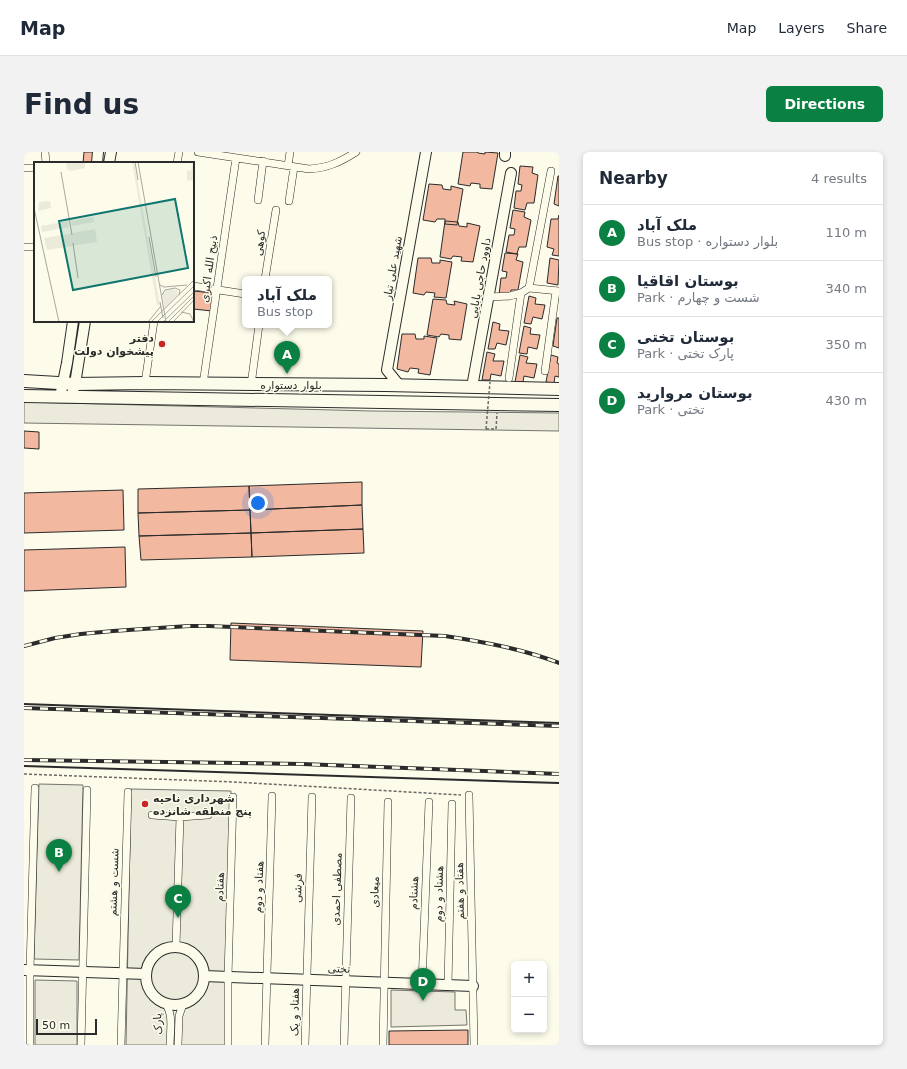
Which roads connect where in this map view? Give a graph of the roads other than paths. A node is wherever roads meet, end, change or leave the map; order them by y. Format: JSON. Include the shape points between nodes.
{"nodes":[{"id":1,"x":45,"y":152,"type":"edge"},
{"id":2,"x":98,"y":152,"type":"edge"},
{"id":3,"x":111,"y":152,"type":"edge"},
{"id":4,"x":179,"y":152,"type":"edge"},
{"id":5,"x":198,"y":152,"type":"edge"},
{"id":6,"x":257,"y":152,"type":"edge"},
{"id":7,"x":290,"y":152,"type":"edge"},
{"id":8,"x":356,"y":152,"type":"edge"},
{"id":9,"x":426,"y":152,"type":"edge"},
{"id":10,"x":220,"y":153,"type":"edge"},
{"id":11,"x":236,"y":158,"type":"junction"},
{"id":12,"x":259,"y":161,"type":"junction"},
{"id":13,"x":46,"y":162,"type":"edge"},
{"id":14,"x":97,"y":162,"type":"edge"},
{"id":15,"x":109,"y":162,"type":"edge"},
{"id":16,"x":177,"y":162,"type":"edge"},
{"id":17,"x":291,"y":167,"type":"junction"},
{"id":18,"x":551,"y":171,"type":"dead end"},
{"id":19,"x":511,"y":173,"type":"dead end"},
{"id":20,"x":258,"y":200,"type":"dead end"},
{"id":21,"x":289,"y":201,"type":"dead end"},
{"id":22,"x":276,"y":210,"type":"dead end"},
{"id":23,"x":265,"y":276,"type":"edge"},
{"id":24,"x":194,"y":286,"type":"edge"},
{"id":25,"x":529,"y":288,"type":"junction"},
{"id":26,"x":218,"y":290,"type":"junction"},
{"id":27,"x":558,"y":291,"type":"edge"},
{"id":28,"x":521,"y":293,"type":"junction"},
{"id":29,"x":242,"y":294,"type":"edge"},
{"id":30,"x":489,"y":298,"type":"junction"},
{"id":31,"x":73,"y":322,"type":"edge"},
{"id":32,"x":85,"y":322,"type":"edge"},
{"id":33,"x":154,"y":322,"type":"edge"},
{"id":34,"x":259,"y":328,"type":"edge"},
{"id":35,"x":545,"y":371,"type":"dead end"},
{"id":36,"x":509,"y":378,"type":"dead end"},
{"id":37,"x":24,"y":381,"type":"edge"},
{"id":38,"x":62,"y":383,"type":"junction"},
{"id":39,"x":146,"y":383,"type":"junction"},
{"id":40,"x":75,"y":384,"type":"junction"},
{"id":41,"x":203,"y":384,"type":"junction"},
{"id":42,"x":251,"y":385,"type":"junction"},
{"id":43,"x":399,"y":385,"type":"junction"},
{"id":44,"x":472,"y":387,"type":"junction"},
{"id":45,"x":559,"y":389,"type":"edge"},
{"id":46,"x":24,"y":396,"type":"edge"},
{"id":47,"x":65,"y":397,"type":"junction"},
{"id":48,"x":559,"y":405,"type":"edge"},
{"id":49,"x":34,"y":788,"type":"dead end"},
{"id":50,"x":87,"y":790,"type":"dead end"},
{"id":51,"x":128,"y":792,"type":"dead end"},
{"id":52,"x":469,"y":795,"type":"road end"},
{"id":53,"x":272,"y":796,"type":"dead end"},
{"id":54,"x":233,"y":797,"type":"dead end"},
{"id":55,"x":312,"y":797,"type":"dead end"},
{"id":56,"x":351,"y":798,"type":"dead end"},
{"id":57,"x":388,"y":802,"type":"dead end"},
{"id":58,"x":429,"y":802,"type":"dead end"},
{"id":59,"x":452,"y":804,"type":"dead end"},
{"id":60,"x":152,"y":815,"type":"dead end"},
{"id":61,"x":208,"y":816,"type":"dead end"},
{"id":62,"x":180,"y":817,"type":"junction"},
{"id":63,"x":176,"y":946,"type":"junction"},
{"id":64,"x":27,"y":970,"type":"edge"},
{"id":65,"x":83,"y":972,"type":"junction"},
{"id":66,"x":122,"y":974,"type":"junction"},
{"id":67,"x":146,"y":974,"type":"junction"},
{"id":68,"x":204,"y":976,"type":"junction"},
{"id":69,"x":228,"y":977,"type":"junction"},
{"id":70,"x":267,"y":978,"type":"junction"},
{"id":71,"x":306,"y":980,"type":"junction"},
{"id":72,"x":346,"y":981,"type":"junction"},
{"id":73,"x":385,"y":983,"type":"junction"},
{"id":74,"x":422,"y":984,"type":"junction"},
{"id":75,"x":448,"y":985,"type":"junction"},
{"id":76,"x":473,"y":986,"type":"junction"},
{"id":77,"x":165,"y":1004,"type":"junction"},
{"id":78,"x":183,"y":1004,"type":"junction"},
{"id":79,"x":30,"y":1045,"type":"edge"},
{"id":80,"x":81,"y":1045,"type":"edge"},
{"id":81,"x":120,"y":1045,"type":"edge"},
{"id":82,"x":170,"y":1045,"type":"edge"},
{"id":83,"x":178,"y":1045,"type":"edge"},
{"id":84,"x":228,"y":1045,"type":"edge"},
{"id":85,"x":266,"y":1045,"type":"edge"},
{"id":86,"x":305,"y":1045,"type":"edge"},
{"id":87,"x":344,"y":1045,"type":"edge"},
{"id":88,"x":383,"y":1045,"type":"edge"},
{"id":89,"x":474,"y":1045,"type":"edge"}],
"edges":[{"from":1,"to":13,"type":"street"},
{"from":2,"to":14,"type":"street"},
{"from":3,"to":15,"type":"street"},
{"from":4,"to":16,"type":"street"},
{"from":5,"to":10,"type":"street"},
{"from":6,"to":12,"type":"street"},
{"from":7,"to":17,"type":"street"},
{"from":8,"to":17,"type":"street","via":[[338,163],[321,168]]},
{"from":9,"to":43,"type":"street","name":"شهید علی تبار","via":[[387,370]]},
{"from":10,"to":11,"type":"street"},
{"from":11,"to":12,"type":"street"},
{"from":11,"to":26,"type":"street","name":"ذبیح الله اکبری"},
{"from":12,"to":17,"type":"street"},
{"from":12,"to":20,"type":"street"},
{"from":17,"to":21,"type":"street"},
{"from":18,"to":25,"type":"street"},
{"from":19,"to":30,"type":"street","name":"داوود حاجی بابایی"},
{"from":22,"to":23,"type":"street","name":"کوهی"},
{"from":24,"to":26,"type":"street"},
{"from":25,"to":27,"type":"street"},
{"from":25,"to":28,"type":"street"},
{"from":26,"to":29,"type":"street"},
{"from":26,"to":41,"type":"street","name":"ذبیح الله اکبری"},
{"from":27,"to":35,"type":"street"},
{"from":28,"to":30,"type":"street"},
{"from":28,"to":36,"type":"street"},
{"from":30,"to":44,"type":"street","name":"داوود حاجی بابایی"},
{"from":31,"to":38,"type":"street"},
{"from":32,"to":40,"type":"street"},
{"from":33,"to":39,"type":"street"},
{"from":34,"to":42,"type":"street"},
{"from":37,"to":38,"type":"main road","name":"بلوار دستواره"},
{"from":38,"to":40,"type":"main road","name":"بلوار دستواره"},
{"from":38,"to":47,"type":"street"},
{"from":39,"to":40,"type":"main road","name":"بلوار دستواره"},
{"from":39,"to":41,"type":"main road","name":"بلوار دستواره"},
{"from":40,"to":47,"type":"street"},
{"from":41,"to":42,"type":"main road","name":"بلوار دستواره"},
{"from":42,"to":43,"type":"main road","name":"بلوار دستواره"},
{"from":43,"to":44,"type":"main road","name":"بلوار دستواره"},
{"from":44,"to":45,"type":"main road","name":"بلوار دستواره"},
{"from":46,"to":47,"type":"main road","name":"بلوار دستواره"},
{"from":47,"to":48,"type":"main road","name":"بلوار دستواره"},
{"from":49,"to":64,"type":"street"},
{"from":50,"to":65,"type":"street"},
{"from":51,"to":66,"type":"street","name":"شست و هشتم"},
{"from":52,"to":76,"type":"street","name":"هفتاد و هفتم"},
{"from":53,"to":70,"type":"street","name":"هفتاد و دوم"},
{"from":54,"to":69,"type":"street","name":"هفتادم"},
{"from":55,"to":71,"type":"street","name":"فرشی"},
{"from":56,"to":72,"type":"street","name":"مصطفی احمدی"},
{"from":57,"to":73,"type":"street","name":"میعادی"},
{"from":58,"to":74,"type":"street","name":"هشتادم"},
{"from":59,"to":75,"type":"street","name":"هشتاد و دوم"},
{"from":60,"to":62,"type":"street"},
{"from":61,"to":62,"type":"street"},
{"from":62,"to":63,"type":"street"},
{"from":63,"to":67,"type":"street","via":[[159,951],[150,961]]},
{"from":63,"to":68,"type":"street","via":[[193,952],[203,967]]},
{"from":64,"to":65,"type":"street"},
{"from":64,"to":79,"type":"street"},
{"from":65,"to":66,"type":"street"},
{"from":65,"to":80,"type":"street"},
{"from":66,"to":67,"type":"street"},
{"from":66,"to":81,"type":"street","name":"شست و هشتم"},
{"from":67,"to":77,"type":"street","via":[[151,992]]},
{"from":68,"to":69,"type":"street","name":"تختی"},
{"from":68,"to":78,"type":"street","via":[[203,986],[198,994]]},
{"from":69,"to":70,"type":"street","name":"تختی"},
{"from":69,"to":84,"type":"street","name":"هفتادم"},
{"from":70,"to":71,"type":"street","name":"تختی"},
{"from":70,"to":85,"type":"street","name":"هفتاد و دوم"},
{"from":71,"to":72,"type":"street","name":"تختی"},
{"from":71,"to":86,"type":"street","name":"هفتاد و یک"},
{"from":72,"to":73,"type":"street","name":"تختی"},
{"from":72,"to":87,"type":"street","name":"مصطفی احمدی"},
{"from":73,"to":74,"type":"street","name":"تختی"},
{"from":73,"to":88,"type":"street","name":"میعادی"},
{"from":74,"to":75,"type":"street","name":"تختی"},
{"from":75,"to":76,"type":"street","name":"تختی"},
{"from":76,"to":89,"type":"street","name":"هفتاد و هفتم"},
{"from":77,"to":78,"type":"street"},
{"from":77,"to":82,"type":"street","name":"پارک","via":[[170,1009],[171,1016]]},
{"from":78,"to":83,"type":"street","name":"پارک","via":[[179,1016]]}]}
